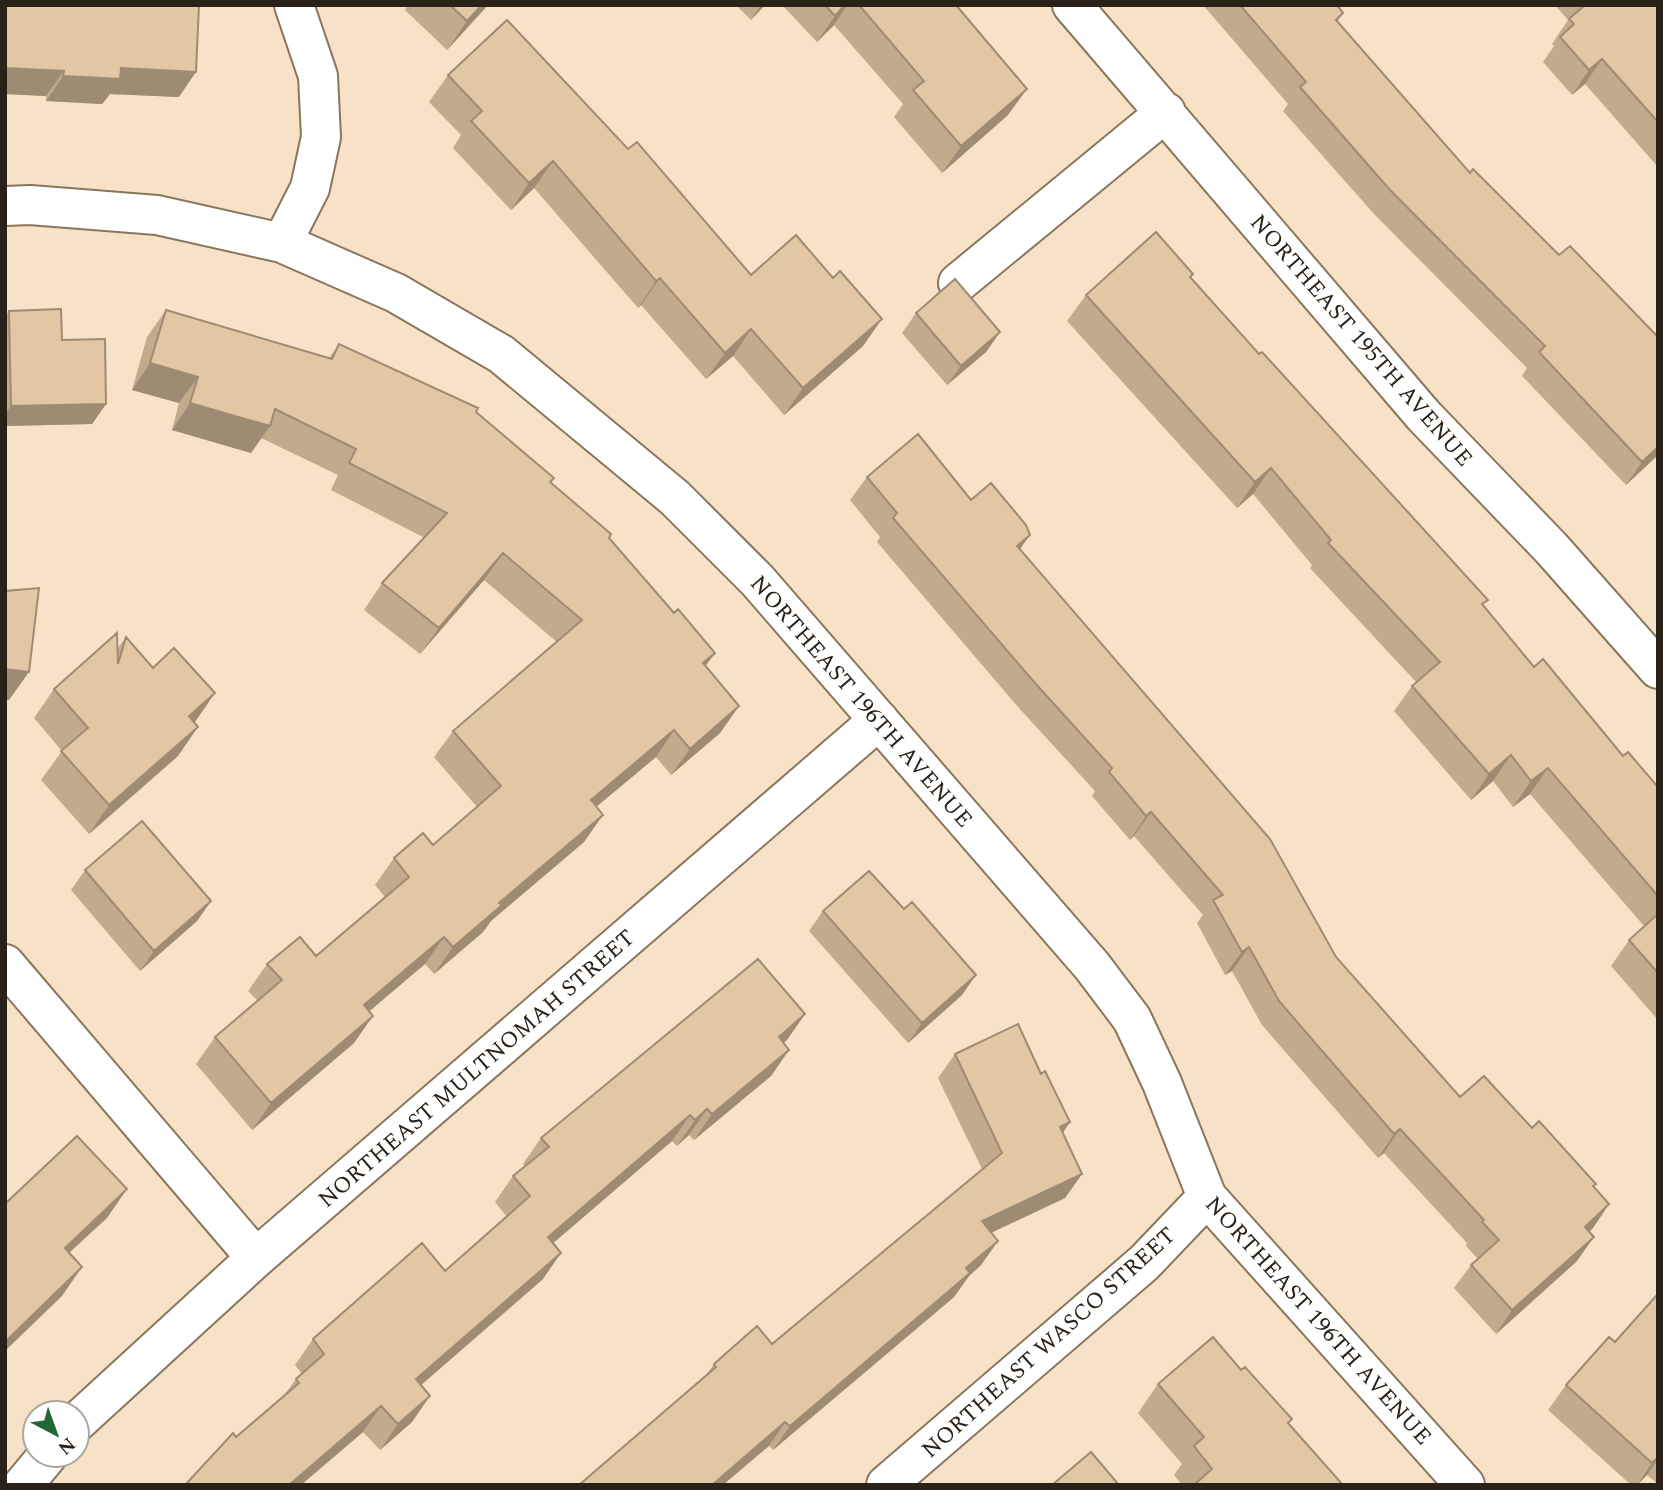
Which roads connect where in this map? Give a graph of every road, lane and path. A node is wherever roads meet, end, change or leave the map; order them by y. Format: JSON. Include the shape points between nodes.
{"nodes":[{"id":1,"x":294,"y":5,"type":"edge"},
{"id":2,"x":1072,"y":5,"type":"edge"},
{"id":3,"x":1166,"y":112,"type":"junction"},
{"id":4,"x":5,"y":206,"type":"edge"},
{"id":5,"x":282,"y":243,"type":"junction"},
{"id":6,"x":958,"y":283,"type":"edge"},
{"id":7,"x":1658,"y":669,"type":"edge"},
{"id":8,"x":879,"y":720,"type":"junction"},
{"id":9,"x":5,"y":964,"type":"edge"},
{"id":10,"x":1207,"y":1197,"type":"junction"},
{"id":11,"x":256,"y":1258,"type":"junction"},
{"id":12,"x":91,"y":1409,"type":"edge"},
{"id":13,"x":36,"y":1469,"type":"edge"},
{"id":14,"x":23,"y":1485,"type":"edge"},
{"id":15,"x":886,"y":1485,"type":"edge"},
{"id":16,"x":1465,"y":1485,"type":"edge"}],
"edges":[{"from":1,"to":5,"type":"street","via":[[318,76],[321,137],[310,188]]},
{"from":2,"to":3,"type":"street","name":"NORTHEAST 195TH AVENUE"},
{"from":3,"to":6,"type":"street"},
{"from":3,"to":7,"type":"street","name":"NORTHEAST 195TH AVENUE","via":[[1424,416],[1552,549]]},
{"from":4,"to":5,"type":"street","name":"NORTHEAST 196TH AVENUE","via":[[157,215]]},
{"from":5,"to":8,"type":"street","name":"NORTHEAST 196TH AVENUE","via":[[396,293],[501,354],[674,498],[757,580]]},
{"from":8,"to":10,"type":"street","name":"NORTHEAST 196TH AVENUE","via":[[1092,966],[1132,1019]]},
{"from":8,"to":11,"type":"street","name":"NORTHEAST MULTNOMAH STREET"},
{"from":9,"to":11,"type":"street"},
{"from":10,"to":15,"type":"street","name":"NORTHEAST WASCO STREET","via":[[1144,1263]]},
{"from":10,"to":16,"type":"street","name":"NORTHEAST 196TH AVENUE"},
{"from":11,"to":12,"type":"street","name":"NORTHEAST MULTNOMAH STREET"},
{"from":13,"to":14,"type":"street"}]}
